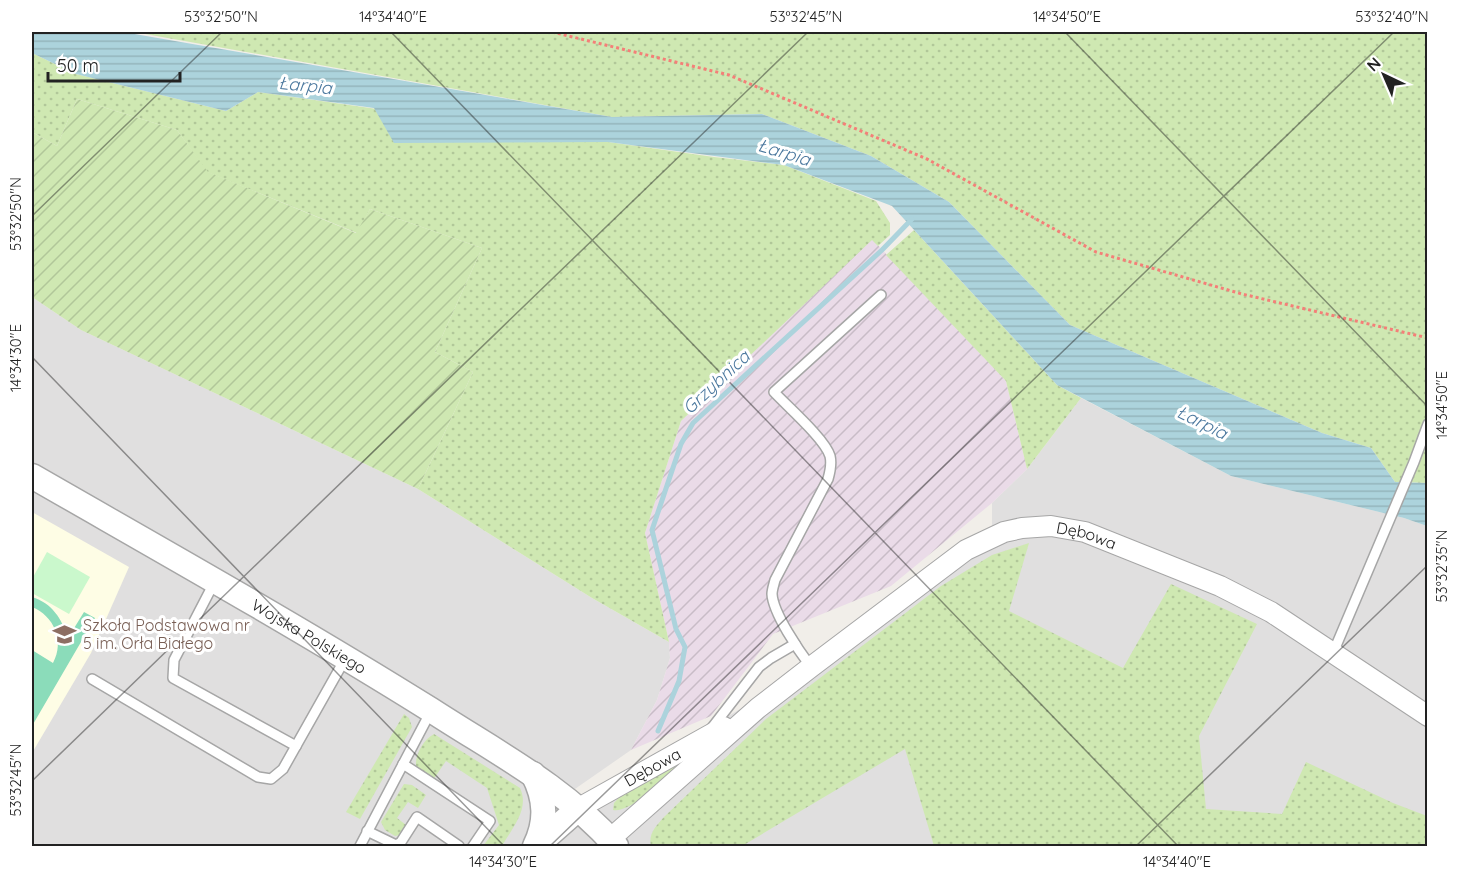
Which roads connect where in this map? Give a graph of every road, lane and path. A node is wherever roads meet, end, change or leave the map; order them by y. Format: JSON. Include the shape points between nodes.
{"nodes":[{"id":1,"x":552,"y":32,"type":"edge"},
{"id":2,"x":881,"y":295,"type":"dead end"},
{"id":3,"x":1428,"y":338,"type":"edge"},
{"id":4,"x":1428,"y":424,"type":"edge"},
{"id":5,"x":32,"y":476,"type":"edge"},
{"id":6,"x":215,"y":581,"type":"junction"},
{"id":7,"x":795,"y":644,"type":"junction"},
{"id":8,"x":1333,"y":653,"type":"junction"},
{"id":9,"x":346,"y":656,"type":"junction"},
{"id":10,"x":811,"y":667,"type":"junction"},
{"id":11,"x":92,"y":679,"type":"dead end"},
{"id":12,"x":758,"y":708,"type":"junction"},
{"id":13,"x":431,"y":711,"type":"junction"},
{"id":14,"x":1428,"y":717,"type":"edge"},
{"id":15,"x":702,"y":739,"type":"junction"},
{"id":16,"x":296,"y":746,"type":"junction"},
{"id":17,"x":403,"y":764,"type":"junction"},
{"id":18,"x":532,"y":774,"type":"junction"},
{"id":19,"x":579,"y":808,"type":"junction"},
{"id":20,"x":368,"y":831,"type":"junction"},
{"id":21,"x":609,"y":844,"type":"edge"},
{"id":22,"x":360,"y":846,"type":"edge"},
{"id":23,"x":459,"y":846,"type":"edge"},
{"id":24,"x":474,"y":846,"type":"edge"},
{"id":25,"x":536,"y":846,"type":"edge"}],
"edges":[{"from":1,"to":3,"type":"path","via":[[729,75],[927,159],[1096,252],[1242,294]]},
{"from":2,"to":7,"type":"lane","via":[[774,392],[826,448],[831,463],[828,479],[773,587],[777,609]]},
{"from":4,"to":8,"type":"lane"},
{"from":5,"to":6,"type":"street","name":"Wojska Polskiego"},
{"from":6,"to":9,"type":"street","name":"Wojska Polskiego"},
{"from":6,"to":16,"type":"lane","via":[[174,660],[173,678]]},
{"from":7,"to":10,"type":"lane"},
{"from":7,"to":15,"type":"lane","via":[[759,667]]},
{"from":8,"to":10,"type":"street","name":"Dębowa","via":[[1255,603],[1183,570],[1085,532],[1036,526],[1004,532],[966,550]]},
{"from":8,"to":14,"type":"street","name":"Dębowa"},
{"from":9,"to":13,"type":"street","name":"Wojska Polskiego"},
{"from":9,"to":16,"type":"lane"},
{"from":10,"to":12,"type":"street","name":"Dębowa"},
{"from":11,"to":16,"type":"lane","via":[[258,777],[271,778],[283,769]]},
{"from":12,"to":15,"type":"street","name":"Dębowa"},
{"from":12,"to":21,"type":"street","name":"Dębowa"},
{"from":13,"to":17,"type":"lane"},
{"from":13,"to":18,"type":"street","name":"Wojska Polskiego"},
{"from":15,"to":19,"type":"street","name":"Dębowa"},
{"from":17,"to":20,"type":"lane"},
{"from":17,"to":24,"type":"lane","via":[[490,821]]},
{"from":18,"to":19,"type":"street","name":"Wojska Polskiego"},
{"from":18,"to":25,"type":"street","via":[[541,792],[544,813]]},
{"from":19,"to":21,"type":"street","name":"Wojska Polskiego"},
{"from":19,"to":25,"type":"street"},
{"from":20,"to":22,"type":"lane"},
{"from":20,"to":23,"type":"lane","via":[[396,845],[417,818]]}]}
